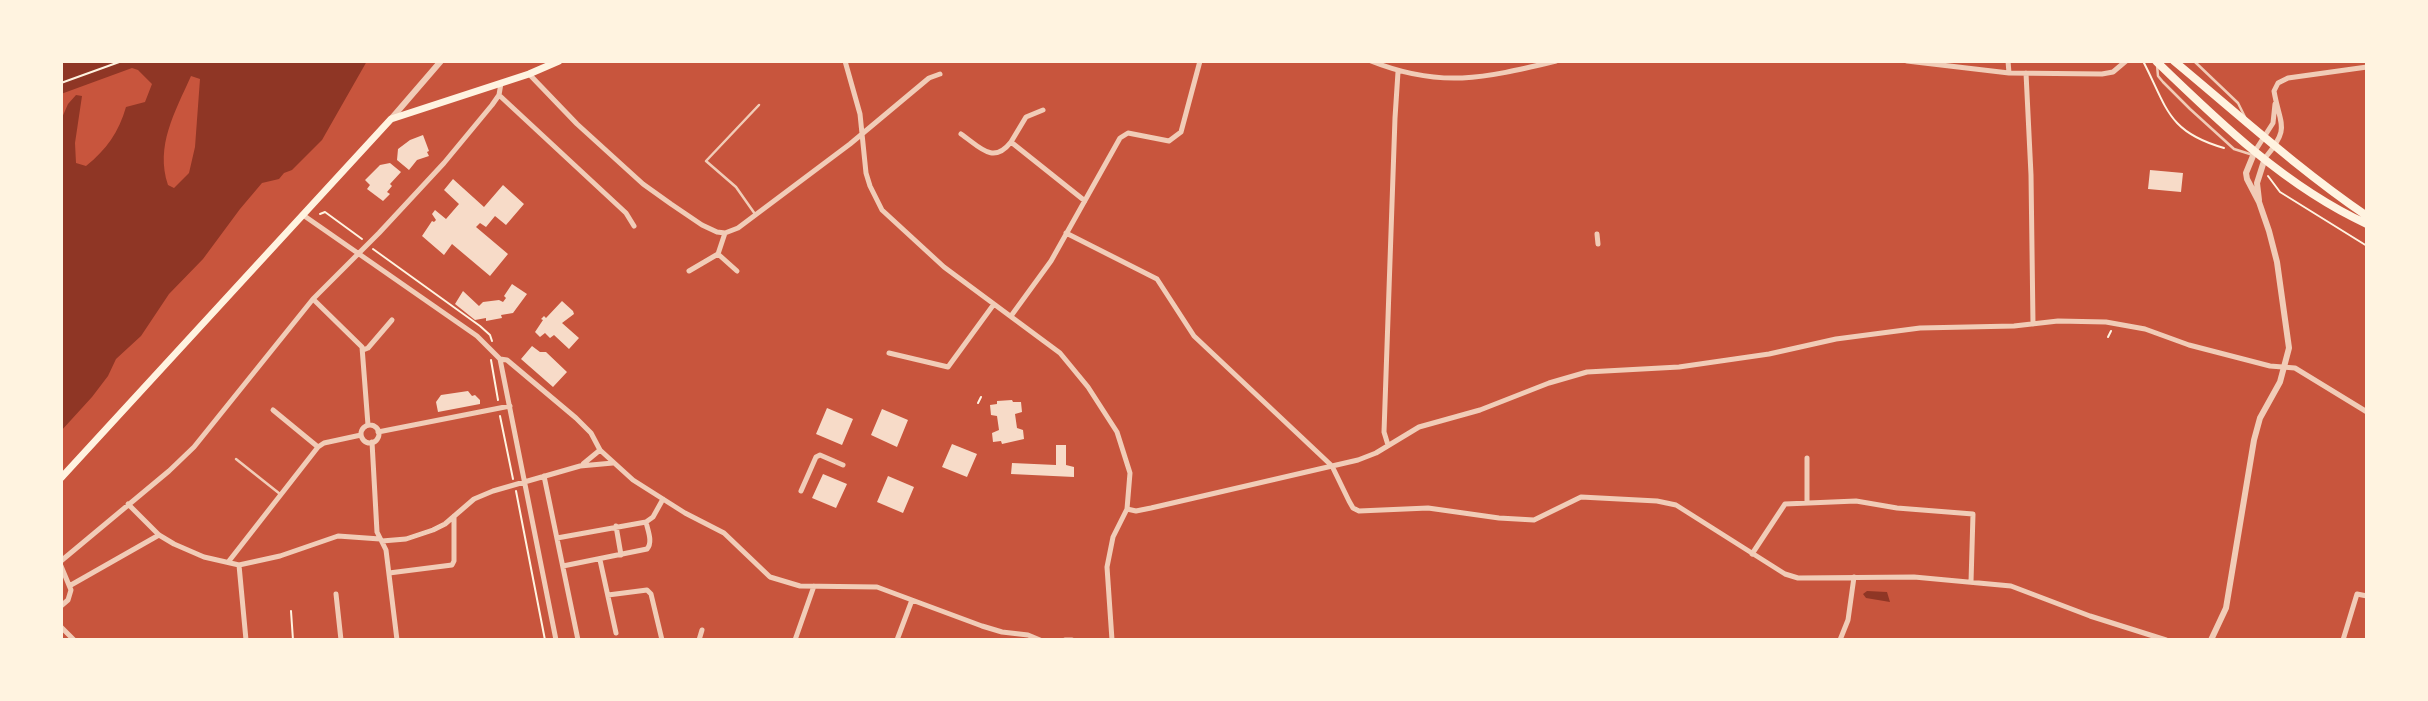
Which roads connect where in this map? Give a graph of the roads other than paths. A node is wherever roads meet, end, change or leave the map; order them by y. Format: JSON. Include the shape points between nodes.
{"nodes":[{"id":1,"x":441,"y":61,"type":"edge"},
{"id":2,"x":559,"y":61,"type":"edge"},
{"id":3,"x":845,"y":61,"type":"edge"},
{"id":4,"x":1200,"y":61,"type":"edge"},
{"id":5,"x":1371,"y":61,"type":"edge"},
{"id":6,"x":1556,"y":61,"type":"edge"},
{"id":7,"x":1907,"y":61,"type":"edge"},
{"id":8,"x":2008,"y":61,"type":"edge"},
{"id":9,"x":2126,"y":61,"type":"edge"},
{"id":10,"x":2156,"y":61,"type":"edge"},
{"id":11,"x":2174,"y":61,"type":"edge"},
{"id":12,"x":2194,"y":61,"type":"edge"},
{"id":13,"x":1534,"y":64,"type":"edge"},
{"id":14,"x":2367,"y":67,"type":"edge"},
{"id":15,"x":1398,"y":72,"type":"junction"},
{"id":16,"x":2009,"y":73,"type":"junction"},
{"id":17,"x":2026,"y":73,"type":"junction"},
{"id":18,"x":529,"y":74,"type":"junction"},
{"id":19,"x":940,"y":74,"type":"dead end"},
{"id":20,"x":500,"y":83,"type":"junction"},
{"id":21,"x":499,"y":95,"type":"junction"},
{"id":22,"x":2276,"y":100,"type":"junction"},
{"id":23,"x":759,"y":105,"type":"dead end"},
{"id":24,"x":1043,"y":110,"type":"dead end"},
{"id":25,"x":391,"y":119,"type":"junction"},
{"id":26,"x":2250,"y":126,"type":"junction"},
{"id":27,"x":862,"y":134,"type":"junction"},
{"id":28,"x":961,"y":134,"type":"dead end"},
{"id":29,"x":2263,"y":138,"type":"junction"},
{"id":30,"x":1011,"y":142,"type":"junction"},
{"id":31,"x":2274,"y":148,"type":"junction"},
{"id":32,"x":2254,"y":153,"type":"junction"},
{"id":33,"x":2265,"y":158,"type":"junction"},
{"id":34,"x":1085,"y":201,"type":"junction"},
{"id":35,"x":2259,"y":202,"type":"junction"},
{"id":36,"x":303,"y":215,"type":"junction"},
{"id":37,"x":755,"y":215,"type":"junction"},
{"id":38,"x":2367,"y":216,"type":"edge"},
{"id":39,"x":2367,"y":223,"type":"edge"},
{"id":40,"x":634,"y":226,"type":"dead end"},
{"id":41,"x":725,"y":233,"type":"junction"},
{"id":42,"x":1066,"y":233,"type":"junction"},
{"id":43,"x":1597,"y":234,"type":"dead end"},
{"id":44,"x":1598,"y":244,"type":"dead end"},
{"id":45,"x":359,"y":254,"type":"junction"},
{"id":46,"x":718,"y":254,"type":"junction"},
{"id":47,"x":689,"y":271,"type":"dead end"},
{"id":48,"x":737,"y":271,"type":"dead end"},
{"id":49,"x":313,"y":299,"type":"junction"},
{"id":50,"x":994,"y":304,"type":"junction"},
{"id":51,"x":1011,"y":316,"type":"junction"},
{"id":52,"x":392,"y":320,"type":"dead end"},
{"id":53,"x":2033,"y":324,"type":"junction"},
{"id":54,"x":363,"y":350,"type":"junction"},
{"id":55,"x":889,"y":353,"type":"dead end"},
{"id":56,"x":500,"y":359,"type":"junction"},
{"id":57,"x":2286,"y":366,"type":"junction"},
{"id":58,"x":510,"y":406,"type":"junction"},
{"id":59,"x":273,"y":410,"type":"dead end"},
{"id":60,"x":2367,"y":412,"type":"edge"},
{"id":61,"x":368,"y":425,"type":"junction"},
{"id":62,"x":378,"y":432,"type":"junction"},
{"id":63,"x":361,"y":435,"type":"junction"},
{"id":64,"x":372,"y":442,"type":"junction"},
{"id":65,"x":1388,"y":446,"type":"junction"},
{"id":66,"x":318,"y":447,"type":"junction"},
{"id":67,"x":600,"y":450,"type":"junction"},
{"id":68,"x":1807,"y":458,"type":"dead end"},
{"id":69,"x":236,"y":459,"type":"dead end"},
{"id":70,"x":613,"y":463,"type":"junction"},
{"id":71,"x":843,"y":465,"type":"dead end"},
{"id":72,"x":580,"y":466,"type":"junction"},
{"id":73,"x":1332,"y":466,"type":"junction"},
{"id":74,"x":544,"y":476,"type":"junction"},
{"id":75,"x":61,"y":478,"type":"edge"},
{"id":76,"x":525,"y":482,"type":"junction"},
{"id":77,"x":801,"y":491,"type":"dead end"},
{"id":78,"x":280,"y":494,"type":"junction"},
{"id":79,"x":663,"y":499,"type":"junction"},
{"id":80,"x":1807,"y":503,"type":"junction"},
{"id":81,"x":128,"y":504,"type":"junction"},
{"id":82,"x":1127,"y":509,"type":"junction"},
{"id":83,"x":454,"y":516,"type":"junction"},
{"id":84,"x":646,"y":522,"type":"junction"},
{"id":85,"x":616,"y":526,"type":"junction"},
{"id":86,"x":159,"y":535,"type":"junction"},
{"id":87,"x":557,"y":538,"type":"junction"},
{"id":88,"x":381,"y":540,"type":"junction"},
{"id":89,"x":1752,"y":554,"type":"junction"},
{"id":90,"x":621,"y":555,"type":"junction"},
{"id":91,"x":600,"y":560,"type":"junction"},
{"id":92,"x":229,"y":561,"type":"junction"},
{"id":93,"x":61,"y":563,"type":"edge"},
{"id":94,"x":239,"y":565,"type":"junction"},
{"id":95,"x":563,"y":566,"type":"junction"},
{"id":96,"x":389,"y":573,"type":"junction"},
{"id":97,"x":1854,"y":577,"type":"junction"},
{"id":98,"x":1971,"y":582,"type":"junction"},
{"id":99,"x":71,"y":585,"type":"junction"},
{"id":100,"x":814,"y":586,"type":"junction"},
{"id":101,"x":336,"y":594,"type":"dead end"},
{"id":102,"x":608,"y":595,"type":"junction"},
{"id":103,"x":2367,"y":596,"type":"edge"},
{"id":104,"x":912,"y":600,"type":"junction"},
{"id":105,"x":61,"y":606,"type":"edge"},
{"id":106,"x":61,"y":627,"type":"edge"},
{"id":107,"x":702,"y":630,"type":"dead end"},
{"id":108,"x":616,"y":633,"type":"dead end"},
{"id":109,"x":1038,"y":639,"type":"edge"},
{"id":110,"x":74,"y":640,"type":"edge"},
{"id":111,"x":246,"y":640,"type":"edge"},
{"id":112,"x":341,"y":640,"type":"edge"},
{"id":113,"x":397,"y":640,"type":"edge"},
{"id":114,"x":556,"y":640,"type":"edge"},
{"id":115,"x":578,"y":640,"type":"edge"},
{"id":116,"x":662,"y":640,"type":"edge"},
{"id":117,"x":699,"y":640,"type":"edge"},
{"id":118,"x":795,"y":640,"type":"edge"},
{"id":119,"x":897,"y":640,"type":"edge"},
{"id":120,"x":1065,"y":640,"type":"edge"},
{"id":121,"x":1072,"y":640,"type":"edge"},
{"id":122,"x":1112,"y":640,"type":"edge"},
{"id":123,"x":1840,"y":640,"type":"edge"},
{"id":124,"x":2166,"y":640,"type":"edge"},
{"id":125,"x":2211,"y":640,"type":"edge"},
{"id":126,"x":2343,"y":640,"type":"edge"}],
"edges":[{"from":1,"to":25,"type":"street"},
{"from":2,"to":18,"type":"main road"},
{"from":3,"to":27,"type":"street"},
{"from":4,"to":34,"type":"street","via":[[1181,132],[1169,141],[1124,134]]},
{"from":5,"to":15,"type":"street"},
{"from":6,"to":13,"type":"street"},
{"from":7,"to":16,"type":"street"},
{"from":8,"to":16,"type":"street"},
{"from":9,"to":17,"type":"street","via":[[2102,74]]},
{"from":10,"to":32,"type":"main road"},
{"from":11,"to":26,"type":"main road"},
{"from":12,"to":26,"type":"lane","via":[[2238,103]]},
{"from":13,"to":15,"type":"street","via":[[1456,79]]},
{"from":14,"to":22,"type":"street","via":[[2281,80],[2274,88]]},
{"from":15,"to":65,"type":"street","via":[[1384,432]]},
{"from":16,"to":17,"type":"street"},
{"from":17,"to":53,"type":"street"},
{"from":18,"to":20,"type":"main road"},
{"from":18,"to":41,"type":"street","via":[[643,184],[702,225]]},
{"from":19,"to":27,"type":"street","via":[[929,78]]},
{"from":20,"to":21,"type":"street"},
{"from":20,"to":25,"type":"main road"},
{"from":21,"to":40,"type":"street","via":[[553,142]]},
{"from":21,"to":45,"type":"street"},
{"from":22,"to":29,"type":"street","via":[[2273,123]]},
{"from":22,"to":31,"type":"street","via":[[2283,125]]},
{"from":23,"to":37,"type":"lane","via":[[706,160],[736,187]]},
{"from":24,"to":30,"type":"street","via":[[1026,117]]},
{"from":25,"to":36,"type":"main road"},
{"from":26,"to":29,"type":"main road"},
{"from":27,"to":37,"type":"street"},
{"from":27,"to":50,"type":"street","via":[[870,187],[882,210],[944,267]]},
{"from":28,"to":30,"type":"street","via":[[997,155]]},
{"from":29,"to":31,"type":"main road"},
{"from":29,"to":32,"type":"street"},
{"from":30,"to":34,"type":"street"},
{"from":31,"to":33,"type":"street"},
{"from":31,"to":38,"type":"main road"},
{"from":32,"to":33,"type":"main road"},
{"from":32,"to":35,"type":"street","via":[[2246,173]]},
{"from":33,"to":35,"type":"street","via":[[2257,183]]},
{"from":33,"to":39,"type":"main road","via":[[2317,196]]},
{"from":34,"to":42,"type":"street"},
{"from":35,"to":57,"type":"street","via":[[2277,261],[2289,348]]},
{"from":36,"to":45,"type":"street"},
{"from":36,"to":75,"type":"main road"},
{"from":37,"to":41,"type":"street"},
{"from":41,"to":46,"type":"street"},
{"from":42,"to":51,"type":"street"},
{"from":42,"to":73,"type":"street","via":[[1157,279],[1195,336]]},
{"from":43,"to":44,"type":"street"},
{"from":45,"to":49,"type":"street"},
{"from":45,"to":56,"type":"street","via":[[477,336]]},
{"from":46,"to":47,"type":"street"},
{"from":46,"to":48,"type":"street"},
{"from":49,"to":54,"type":"street"},
{"from":49,"to":81,"type":"street","via":[[194,447]]},
{"from":50,"to":51,"type":"street"},
{"from":50,"to":55,"type":"street","via":[[948,367]]},
{"from":51,"to":82,"type":"street","via":[[1060,353],[1117,432],[1130,473]]},
{"from":52,"to":54,"type":"street"},
{"from":53,"to":57,"type":"street","via":[[2123,325],[2270,366]]},
{"from":53,"to":65,"type":"street","via":[[1920,328],[1679,367],[1587,372],[1419,427]]},
{"from":54,"to":61,"type":"street"},
{"from":56,"to":58,"type":"street"},
{"from":56,"to":67,"type":"street","via":[[507,360],[576,418]]},
{"from":57,"to":60,"type":"street"},
{"from":57,"to":125,"type":"street","via":[[2260,418],[2226,608]]},
{"from":58,"to":62,"type":"street"},
{"from":58,"to":76,"type":"street"},
{"from":59,"to":66,"type":"street"},
{"from":61,"to":62,"type":"street"},
{"from":61,"to":63,"type":"street"},
{"from":62,"to":64,"type":"street"},
{"from":63,"to":64,"type":"street"},
{"from":63,"to":66,"type":"street"},
{"from":64,"to":88,"type":"street"},
{"from":65,"to":73,"type":"street"},
{"from":66,"to":78,"type":"street"},
{"from":67,"to":70,"type":"street"},
{"from":67,"to":72,"type":"street"},
{"from":68,"to":80,"type":"street"},
{"from":69,"to":78,"type":"lane"},
{"from":70,"to":72,"type":"street"},
{"from":70,"to":79,"type":"street"},
{"from":71,"to":77,"type":"street","via":[[816,457]]},
{"from":72,"to":74,"type":"street"},
{"from":73,"to":82,"type":"street","via":[[1144,510]]},
{"from":73,"to":89,"type":"street","via":[[1353,508],[1359,511],[1428,508],[1534,520],[1581,497],[1657,501],[1676,505]]},
{"from":74,"to":76,"type":"street"},
{"from":74,"to":87,"type":"street"},
{"from":76,"to":83,"type":"street","via":[[474,499]]},
{"from":76,"to":114,"type":"street"},
{"from":78,"to":92,"type":"street"},
{"from":79,"to":84,"type":"street"},
{"from":79,"to":100,"type":"street","via":[[724,533],[771,577]]},
{"from":80,"to":89,"type":"street","via":[[1785,504]]},
{"from":80,"to":98,"type":"street","via":[[1856,501],[1973,514]]},
{"from":81,"to":86,"type":"street"},
{"from":81,"to":93,"type":"street"},
{"from":82,"to":122,"type":"street","via":[[1112,537],[1107,567]]},
{"from":83,"to":88,"type":"street","via":[[433,530],[406,539]]},
{"from":83,"to":96,"type":"street","via":[[452,565]]},
{"from":84,"to":85,"type":"street"},
{"from":84,"to":90,"type":"street","via":[[649,547]]},
{"from":85,"to":87,"type":"street"},
{"from":85,"to":90,"type":"street"},
{"from":86,"to":92,"type":"street","via":[[204,558]]},
{"from":86,"to":99,"type":"street"},
{"from":87,"to":95,"type":"street"},
{"from":88,"to":94,"type":"street","via":[[338,536]]},
{"from":88,"to":96,"type":"street"},
{"from":89,"to":97,"type":"street","via":[[1798,578]]},
{"from":90,"to":91,"type":"street"},
{"from":91,"to":95,"type":"street"},
{"from":91,"to":102,"type":"street"},
{"from":92,"to":94,"type":"street"},
{"from":93,"to":99,"type":"street"},
{"from":94,"to":111,"type":"street"},
{"from":95,"to":115,"type":"street"},
{"from":96,"to":113,"type":"street"},
{"from":97,"to":98,"type":"street"},
{"from":97,"to":123,"type":"street","via":[[1848,621]]},
{"from":98,"to":124,"type":"street","via":[[2011,586]]},
{"from":99,"to":105,"type":"street","via":[[70,596]]},
{"from":100,"to":104,"type":"street","via":[[877,587]]},
{"from":100,"to":118,"type":"street"},
{"from":101,"to":112,"type":"street"},
{"from":102,"to":108,"type":"street"},
{"from":102,"to":116,"type":"street","via":[[647,590]]},
{"from":103,"to":126,"type":"street","via":[[2357,594]]},
{"from":104,"to":109,"type":"street","via":[[992,629]]},
{"from":104,"to":119,"type":"street"},
{"from":106,"to":110,"type":"street"},
{"from":107,"to":117,"type":"street"},
{"from":120,"to":121,"type":"street"}]}
